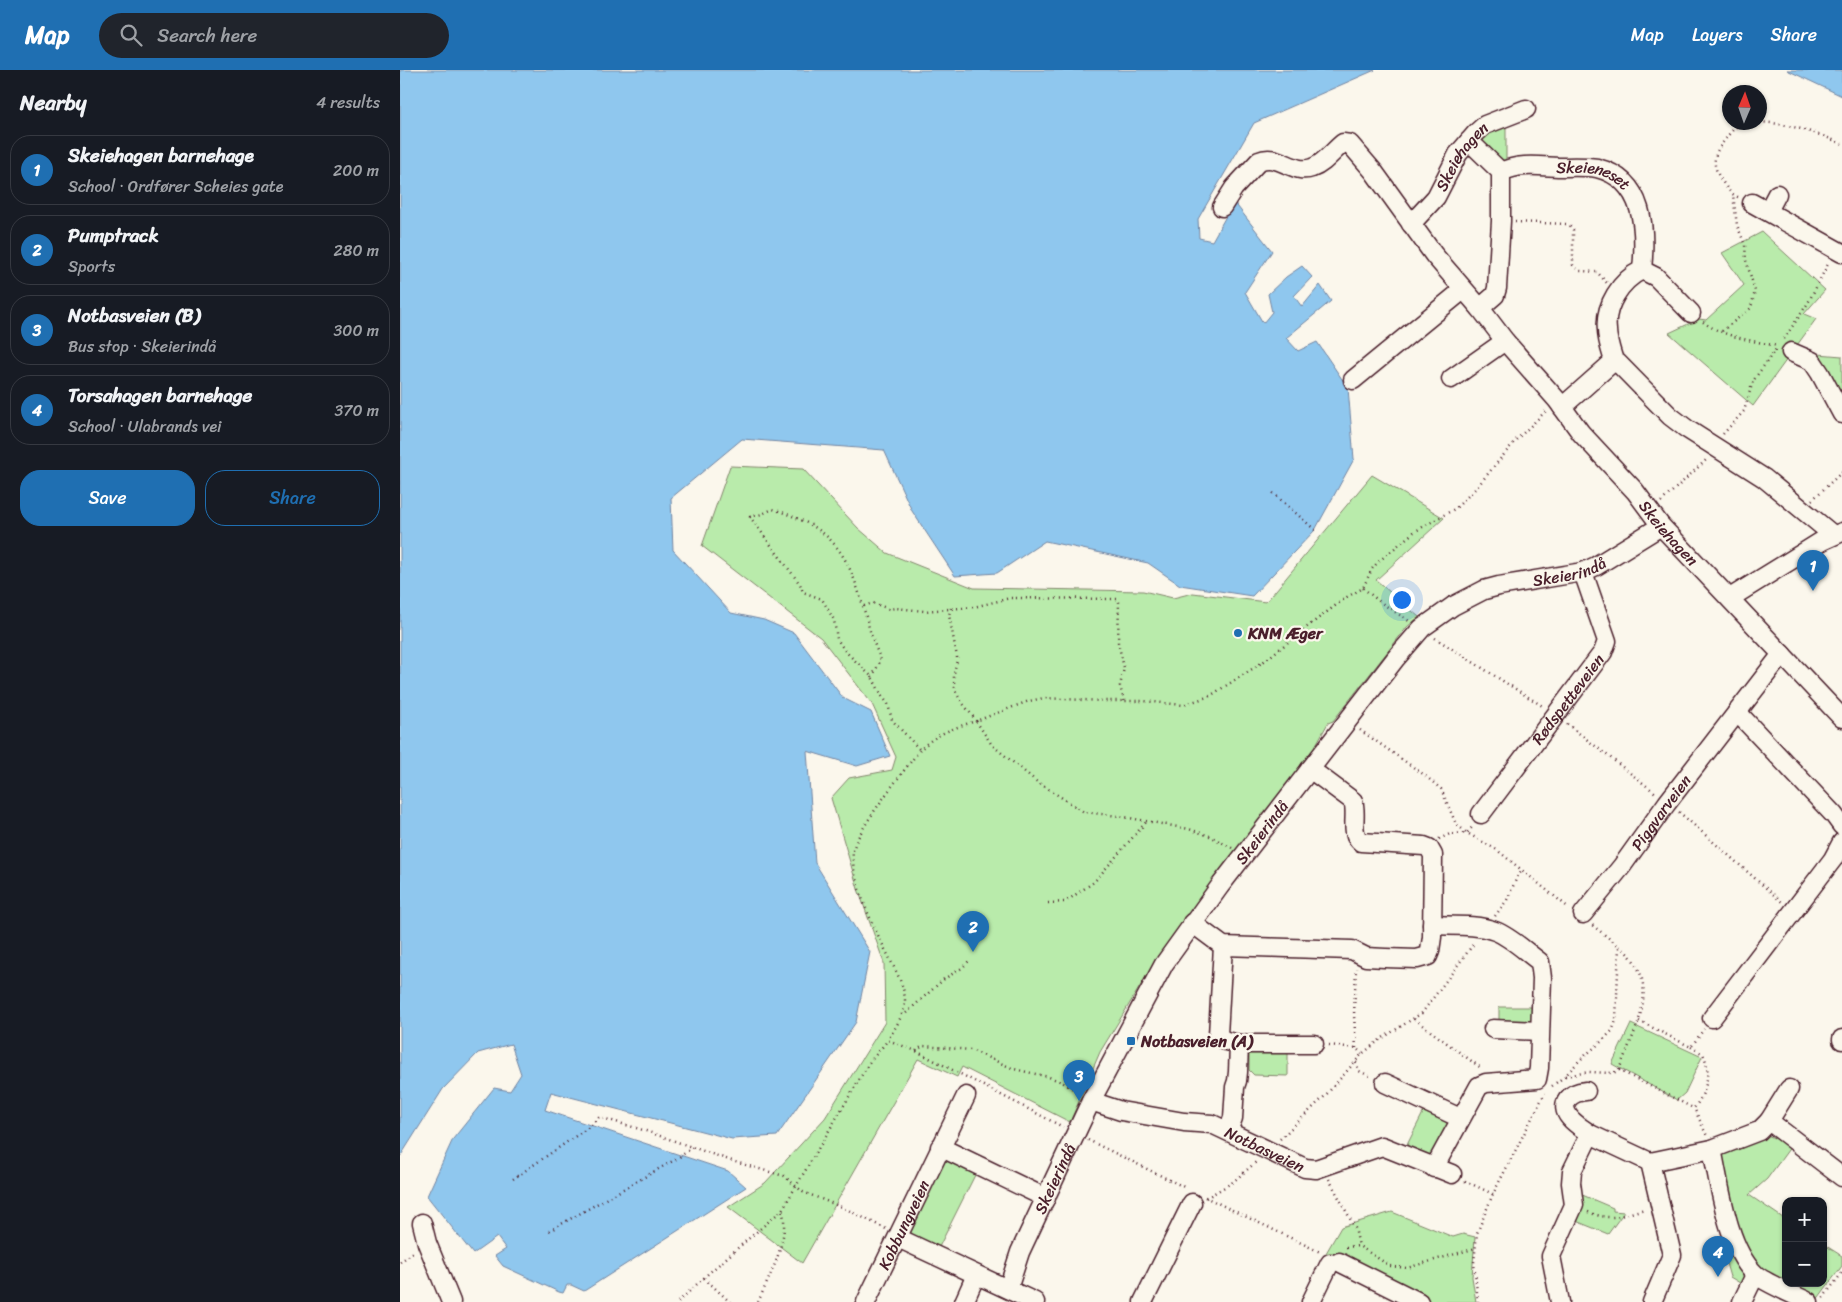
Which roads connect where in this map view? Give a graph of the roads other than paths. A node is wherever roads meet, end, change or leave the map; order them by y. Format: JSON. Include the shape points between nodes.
{"nodes":[{"id":1,"x":1526,"y":108,"type":"dead end"},
{"id":2,"x":1469,"y":141,"type":"junction"},
{"id":3,"x":1501,"y":172,"type":"junction"},
{"id":4,"x":1777,"y":194,"type":"dead end"},
{"id":5,"x":1752,"y":203,"type":"road end"},
{"id":6,"x":1222,"y":207,"type":"dead end"},
{"id":7,"x":1768,"y":211,"type":"junction"},
{"id":8,"x":1411,"y":224,"type":"junction"},
{"id":9,"x":1839,"y":251,"type":"edge"},
{"id":10,"x":1642,"y":270,"type":"junction"},
{"id":11,"x":1463,"y":290,"type":"junction"},
{"id":12,"x":1480,"y":308,"type":"junction"},
{"id":13,"x":1691,"y":313,"type":"dead end"},
{"id":14,"x":1505,"y":341,"type":"junction"},
{"id":15,"x":1785,"y":349,"type":"road end"},
{"id":16,"x":1614,"y":361,"type":"junction"},
{"id":17,"x":1451,"y":379,"type":"dead end"},
{"id":18,"x":1353,"y":380,"type":"dead end"},
{"id":19,"x":1560,"y":404,"type":"junction"},
{"id":20,"x":1842,"y":414,"type":"edge"},
{"id":21,"x":1661,"y":526,"type":"junction"},
{"id":22,"x":1838,"y":533,"type":"edge"},
{"id":23,"x":1583,"y":572,"type":"junction"},
{"id":24,"x":1730,"y":598,"type":"junction"},
{"id":25,"x":1782,"y":654,"type":"junction"},
{"id":26,"x":1737,"y":712,"type":"junction"},
{"id":27,"x":1842,"y":718,"type":"edge"},
{"id":28,"x":1310,"y":769,"type":"junction"},
{"id":29,"x":1481,"y":814,"type":"road end"},
{"id":30,"x":1842,"y":826,"type":"edge"},
{"id":31,"x":1842,"y":842,"type":"edge"},
{"id":32,"x":1583,"y":914,"type":"dead end"},
{"id":33,"x":1192,"y":923,"type":"junction"},
{"id":34,"x":1432,"y":925,"type":"junction"},
{"id":35,"x":1223,"y":946,"type":"junction"},
{"id":36,"x":1712,"y":1018,"type":"road end"},
{"id":37,"x":1493,"y":1029,"type":"dead end"},
{"id":38,"x":1539,"y":1031,"type":"junction"},
{"id":39,"x":1239,"y":1044,"type":"junction"},
{"id":40,"x":1314,"y":1044,"type":"road end"},
{"id":41,"x":1385,"y":1083,"type":"road end"},
{"id":42,"x":1789,"y":1089,"type":"dead end"},
{"id":43,"x":1586,"y":1091,"type":"dead end"},
{"id":44,"x":966,"y":1096,"type":"dead end"},
{"id":45,"x":1092,"y":1101,"type":"junction"},
{"id":46,"x":1460,"y":1118,"type":"junction"},
{"id":47,"x":1769,"y":1121,"type":"junction"},
{"id":48,"x":1228,"y":1131,"type":"junction"},
{"id":49,"x":1590,"y":1134,"type":"junction"},
{"id":50,"x":940,"y":1147,"type":"junction"},
{"id":51,"x":1712,"y":1149,"type":"junction"},
{"id":52,"x":1650,"y":1162,"type":"junction"},
{"id":53,"x":1434,"y":1168,"type":"junction"},
{"id":54,"x":1452,"y":1174,"type":"road end"},
{"id":55,"x":1842,"y":1177,"type":"edge"},
{"id":56,"x":1046,"y":1198,"type":"junction"},
{"id":57,"x":1199,"y":1200,"type":"road end"},
{"id":58,"x":422,"y":1223,"type":"dead end"},
{"id":59,"x":898,"y":1238,"type":"junction"},
{"id":60,"x":976,"y":1275,"type":"junction"},
{"id":61,"x":1756,"y":1275,"type":"junction"},
{"id":62,"x":1008,"y":1289,"type":"junction"},
{"id":63,"x":451,"y":1302,"type":"edge"},
{"id":64,"x":866,"y":1302,"type":"edge"},
{"id":65,"x":964,"y":1302,"type":"edge"},
{"id":66,"x":1035,"y":1302,"type":"edge"},
{"id":67,"x":1143,"y":1302,"type":"edge"},
{"id":68,"x":1311,"y":1302,"type":"edge"},
{"id":69,"x":1419,"y":1302,"type":"edge"},
{"id":70,"x":1560,"y":1302,"type":"edge"},
{"id":71,"x":1652,"y":1302,"type":"edge"},
{"id":72,"x":1742,"y":1302,"type":"edge"},
{"id":73,"x":1809,"y":1302,"type":"edge"}],
"edges":[{"from":1,"to":2,"type":"street","name":"Skeiehagen","via":[[1485,125]]},
{"from":2,"to":3,"type":"street"},
{"from":2,"to":8,"type":"street","name":"Skeiehagen","via":[[1458,154],[1436,197]]},
{"from":3,"to":10,"type":"street","name":"Skeieneset","via":[[1521,166],[1595,168],[1619,178],[1636,198],[1642,218]]},
{"from":3,"to":12,"type":"street","via":[[1496,293]]},
{"from":4,"to":7,"type":"street"},
{"from":5,"to":7,"type":"street"},
{"from":6,"to":8,"type":"street","name":"Skeiehagen","via":[[1234,188],[1264,159],[1310,169],[1346,143],[1363,160]]},
{"from":7,"to":9,"type":"street"},
{"from":8,"to":11,"type":"street","name":"Skeiehagen"},
{"from":10,"to":13,"type":"street","via":[[1656,277]]},
{"from":10,"to":16,"type":"street","via":[[1616,292],[1609,310],[1606,331]]},
{"from":11,"to":12,"type":"street","name":"Skeiehagen"},
{"from":11,"to":18,"type":"street"},
{"from":12,"to":14,"type":"street","name":"Skeiehagen"},
{"from":14,"to":17,"type":"street"},
{"from":14,"to":19,"type":"street","name":"Skeiehagen"},
{"from":15,"to":20,"type":"street","via":[[1812,361]]},
{"from":16,"to":19,"type":"street"},
{"from":16,"to":22,"type":"street","via":[[1670,416],[1764,478]]},
{"from":19,"to":21,"type":"street","name":"Skeiehagen","via":[[1581,433],[1651,510]]},
{"from":21,"to":23,"type":"street","name":"Skeierindå"},
{"from":21,"to":24,"type":"street","name":"Skeiehagen"},
{"from":22,"to":24,"type":"street"},
{"from":23,"to":28,"type":"street","name":"Skeierindå","via":[[1484,590],[1453,606],[1422,628]]},
{"from":23,"to":29,"type":"street","name":"Rødspetteveien","via":[[1608,641],[1604,652]]},
{"from":24,"to":25,"type":"street","name":"Skeiehagen"},
{"from":25,"to":26,"type":"street","name":"Piggvarveien"},
{"from":25,"to":27,"type":"street","name":"Skeiehagen"},
{"from":26,"to":30,"type":"street"},
{"from":26,"to":32,"type":"street","name":"Piggvarveien"},
{"from":28,"to":33,"type":"street","name":"Skeierindå"},
{"from":28,"to":34,"type":"street","via":[[1353,801],[1355,834],[1361,842],[1429,848],[1433,855]]},
{"from":31,"to":36,"type":"street","via":[[1833,859]]},
{"from":33,"to":35,"type":"street"},
{"from":33,"to":45,"type":"street","name":"Skeierindå","via":[[1164,964]]},
{"from":34,"to":35,"type":"street","via":[[1430,951],[1417,959],[1366,957],[1352,950]]},
{"from":34,"to":38,"type":"street","via":[[1485,928],[1503,935],[1540,962]]},
{"from":35,"to":39,"type":"street","via":[[1218,1035]]},
{"from":37,"to":38,"type":"street"},
{"from":38,"to":46,"type":"street","via":[[1537,1079],[1486,1083],[1478,1088]]},
{"from":39,"to":40,"type":"street"},
{"from":39,"to":48,"type":"street","via":[[1237,1081]]},
{"from":41,"to":46,"type":"street"},
{"from":42,"to":47,"type":"street"},
{"from":43,"to":49,"type":"street","via":[[1571,1094],[1566,1109],[1569,1117]]},
{"from":44,"to":50,"type":"street","name":"Kobbungveien"},
{"from":45,"to":48,"type":"street","name":"Notbasveien","via":[[1121,1111],[1212,1124]]},
{"from":45,"to":56,"type":"street","name":"Skeierindå"},
{"from":46,"to":53,"type":"street"},
{"from":47,"to":51,"type":"street","via":[[1759,1131]]},
{"from":47,"to":55,"type":"street"},
{"from":48,"to":53,"type":"street","name":"Notbasveien","via":[[1305,1168],[1316,1169],[1382,1146]]},
{"from":49,"to":52,"type":"street"},
{"from":49,"to":70,"type":"street","via":[[1572,1171],[1574,1205],[1551,1256]]},
{"from":50,"to":56,"type":"street"},
{"from":50,"to":59,"type":"street","name":"Kobbungveien"},
{"from":51,"to":52,"type":"street"},
{"from":51,"to":61,"type":"street","via":[[1729,1245]]},
{"from":52,"to":71,"type":"street","via":[[1672,1255]]},
{"from":53,"to":54,"type":"street","name":"Notbasveien"},
{"from":56,"to":62,"type":"street","name":"Skeierindå","via":[[1020,1252]]},
{"from":57,"to":67,"type":"street"},
{"from":58,"to":63,"type":"street"},
{"from":59,"to":60,"type":"street"},
{"from":59,"to":64,"type":"street","name":"Kobbungveien"},
{"from":60,"to":62,"type":"street"},
{"from":60,"to":65,"type":"street"},
{"from":61,"to":72,"type":"street"},
{"from":61,"to":73,"type":"street"},
{"from":62,"to":66,"type":"street"},
{"from":68,"to":69,"type":"street","via":[[1335,1262]]}]}
